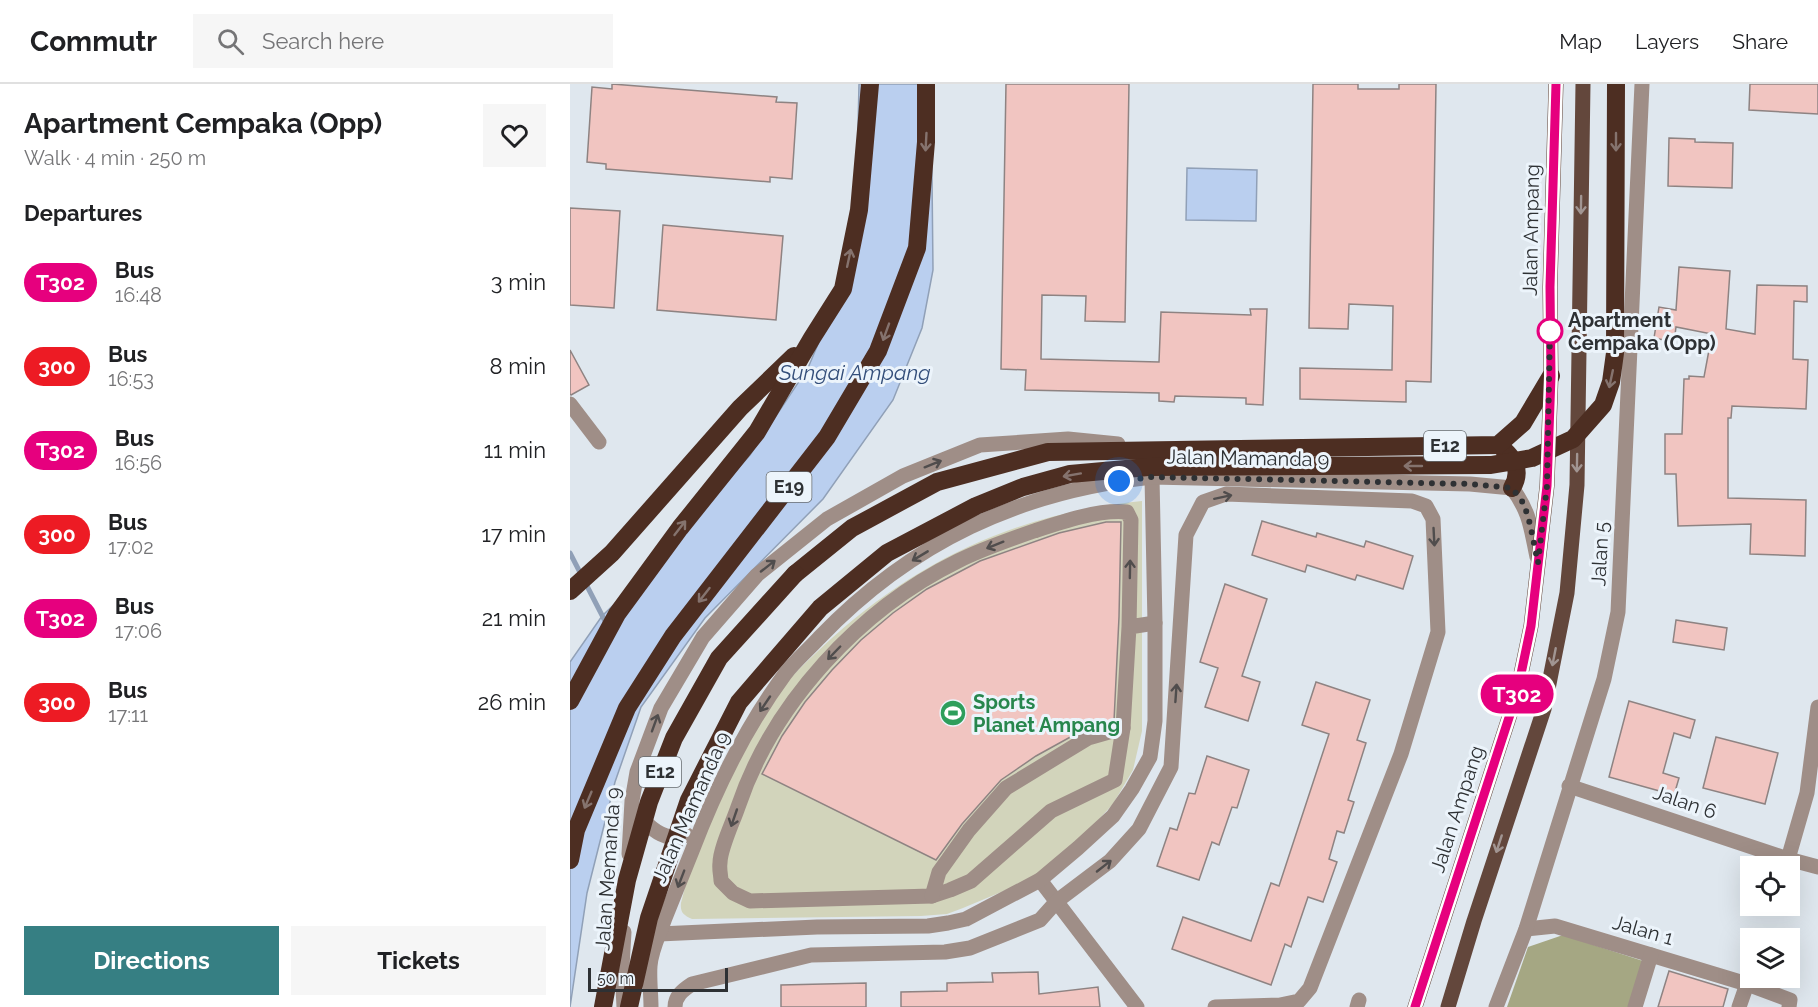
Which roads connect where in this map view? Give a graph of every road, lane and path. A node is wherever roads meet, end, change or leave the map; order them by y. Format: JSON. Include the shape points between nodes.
{"nodes":[{"id":1,"x":870,"y":84,"type":"edge"},
{"id":2,"x":926,"y":84,"type":"edge"},
{"id":3,"x":1556,"y":84,"type":"edge"},
{"id":4,"x":1583,"y":84,"type":"edge"},
{"id":5,"x":1616,"y":84,"type":"edge"},
{"id":6,"x":1642,"y":84,"type":"edge"},
{"id":7,"x":812,"y":338,"type":"junction"},
{"id":8,"x":1551,"y":376,"type":"junction"},
{"id":9,"x":570,"y":404,"type":"edge"},
{"id":10,"x":599,"y":442,"type":"dead end"},
{"id":11,"x":1498,"y":445,"type":"junction"},
{"id":12,"x":1172,"y":450,"type":"junction"},
{"id":13,"x":1152,"y":477,"type":"junction"},
{"id":14,"x":1512,"y":488,"type":"junction"},
{"id":15,"x":1538,"y":563,"type":"junction"},
{"id":16,"x":570,"y":591,"type":"edge"},
{"id":17,"x":617,"y":614,"type":"junction"},
{"id":18,"x":1142,"y":625,"type":"junction"},
{"id":19,"x":570,"y":672,"type":"edge"},
{"id":20,"x":570,"y":701,"type":"edge"},
{"id":21,"x":1818,"y":707,"type":"edge"},
{"id":22,"x":1124,"y":728,"type":"junction"},
{"id":23,"x":1569,"y":786,"type":"junction"},
{"id":24,"x":632,"y":801,"type":"junction"},
{"id":25,"x":700,"y":828,"type":"junction"},
{"id":26,"x":1779,"y":856,"type":"edge"},
{"id":27,"x":1789,"y":856,"type":"edge"},
{"id":28,"x":570,"y":860,"type":"edge"},
{"id":29,"x":1800,"y":862,"type":"edge"},
{"id":30,"x":1818,"y":867,"type":"edge"},
{"id":31,"x":1040,"y":880,"type":"junction"},
{"id":32,"x":932,"y":896,"type":"junction"},
{"id":33,"x":815,"y":899,"type":"junction"},
{"id":34,"x":1057,"y":901,"type":"junction"},
{"id":35,"x":817,"y":927,"type":"junction"},
{"id":36,"x":1526,"y":929,"type":"junction"},
{"id":37,"x":659,"y":934,"type":"junction"},
{"id":38,"x":1651,"y":955,"type":"junction"},
{"id":39,"x":622,"y":967,"type":"junction"},
{"id":40,"x":1740,"y":982,"type":"edge"},
{"id":41,"x":1746,"y":988,"type":"edge"},
{"id":42,"x":1758,"y":988,"type":"edge"},
{"id":43,"x":603,"y":1007,"type":"edge"},
{"id":44,"x":624,"y":1007,"type":"edge"},
{"id":45,"x":629,"y":1007,"type":"edge"},
{"id":46,"x":651,"y":1007,"type":"edge"},
{"id":47,"x":675,"y":1007,"type":"edge"},
{"id":48,"x":1137,"y":1007,"type":"edge"},
{"id":49,"x":1215,"y":1007,"type":"edge"},
{"id":50,"x":1415,"y":1007,"type":"edge"},
{"id":51,"x":1448,"y":1007,"type":"edge"},
{"id":52,"x":1496,"y":1007,"type":"edge"},
{"id":53,"x":1635,"y":1007,"type":"edge"},
{"id":54,"x":1739,"y":1007,"type":"edge"},
{"id":55,"x":1789,"y":1007,"type":"edge"}],
"edges":[{"from":7,"to":1,"type":"highway","one_way":true,"via":[[843,289],[860,210]]},
{"from":2,"to":28,"type":"highway","number":"E19","one_way":true,"via":[[926,142],[916,248],[879,351],[827,437],[673,636],[627,708],[576,830]]},
{"from":3,"to":8,"type":"main road","name":"Jalan Ampang"},
{"from":4,"to":51,"type":"main road","one_way":true,"via":[[1576,485],[1567,593],[1544,709]]},
{"from":5,"to":45,"type":"highway","number":"E12","one_way":true,"bridge":true,"via":[[1616,353],[1603,405],[1573,439],[1532,458],[1491,465],[1148,467],[1070,474],[976,506],[887,553],[820,608],[739,702],[689,800],[648,918]]},
{"from":6,"to":23,"type":"street","name":"Jalan 5","via":[[1618,612],[1604,679]]},
{"from":7,"to":16,"type":"highway","via":[[740,408],[612,553]]},
{"from":17,"to":7,"type":"highway","one_way":true,"via":[[757,432]]},
{"from":8,"to":11,"type":"highway","via":[[1523,423]]},
{"from":8,"to":15,"type":"main road","name":"Jalan Ampang","via":[[1547,486]]},
{"from":9,"to":10,"type":"street"},
{"from":11,"to":12,"type":"highway","number":"E12"},
{"from":11,"to":14,"type":"highway","via":[[1512,458],[1517,471]]},
{"from":24,"to":12,"type":"street","name":"Jalan Memanda 9","one_way":true,"via":[[637,772],[661,708],[704,637],[757,575],[828,519],[903,476],[980,445],[1068,439]]},
{"from":12,"to":43,"type":"highway","number":"E12","bridge":true,"via":[[1048,452],[937,482],[852,528],[795,574],[719,658],[674,738],[649,802],[627,880]]},
{"from":13,"to":14,"type":"street","name":"Jalan Mamanda 9"},
{"from":13,"to":18,"type":"street"},
{"from":13,"to":25,"type":"street","name":"Jalan Mamanda 9","one_way":true,"via":[[1044,498],[996,514],[910,561],[846,610],[786,673],[740,742]]},
{"from":14,"to":15,"type":"street","via":[[1524,504]]},
{"from":15,"to":50,"type":"main road","name":"Jalan Ampang","via":[[1531,626],[1517,693]]},
{"from":17,"to":19,"type":"highway"},
{"from":17,"to":20,"type":"highway"},
{"from":18,"to":22,"type":"street"},
{"from":18,"to":31,"type":"street","via":[[1155,721],[1150,757],[1113,816]]},
{"from":18,"to":33,"type":"street","one_way":true,"via":[[1127,512],[1084,516],[999,543],[937,573],[866,623],[804,687],[776,728],[746,782],[720,862],[721,881],[733,893],[750,901]]},
{"from":21,"to":27,"type":"street","via":[[1807,793]]},
{"from":22,"to":32,"type":"street","via":[[1088,738],[1006,788],[939,872]]},
{"from":22,"to":32,"type":"street","via":[[1115,780],[1050,811],[971,880]]},
{"from":23,"to":26,"type":"street","name":"Jalan 6"},
{"from":23,"to":36,"type":"street","name":"Jalan 5"},
{"from":24,"to":25,"type":"street","via":[[646,824],[664,837],[683,837]]},
{"from":24,"to":39,"type":"street","name":"Jalan Memanda 9"},
{"from":25,"to":37,"type":"street","name":"Jalan Mamanda 9","one_way":true},
{"from":29,"to":30,"type":"street","name":"Jalan 6"},
{"from":31,"to":34,"type":"street"},
{"from":31,"to":35,"type":"street","via":[[966,919],[948,923]]},
{"from":32,"to":33,"type":"street"},
{"from":33,"to":35,"type":"street"},
{"from":34,"to":47,"type":"street","via":[[1040,920],[970,948],[811,955],[692,984],[681,991]]},
{"from":34,"to":48,"type":"street"},
{"from":34,"to":49,"type":"street","one_way":true,"via":[[1110,861],[1138,829],[1171,767],[1186,535],[1203,502],[1226,494],[1412,501],[1426,506],[1433,519],[1438,632],[1401,754],[1310,987],[1299,1001]]},
{"from":35,"to":37,"type":"street"},
{"from":36,"to":38,"type":"street","name":"Jalan 1","via":[[1555,926]]},
{"from":36,"to":52,"type":"street","name":"Jalan 5"},
{"from":37,"to":39,"type":"street","via":[[633,949]]},
{"from":37,"to":46,"type":"street","via":[[650,964]]},
{"from":38,"to":40,"type":"street","name":"Jalan 1"},
{"from":38,"to":53,"type":"street"},
{"from":39,"to":44,"type":"street","name":"Jalan Memanda 9"},
{"from":41,"to":54,"type":"street"},
{"from":42,"to":55,"type":"street","name":"Jalan 1","via":[[1790,1000]]}]}
